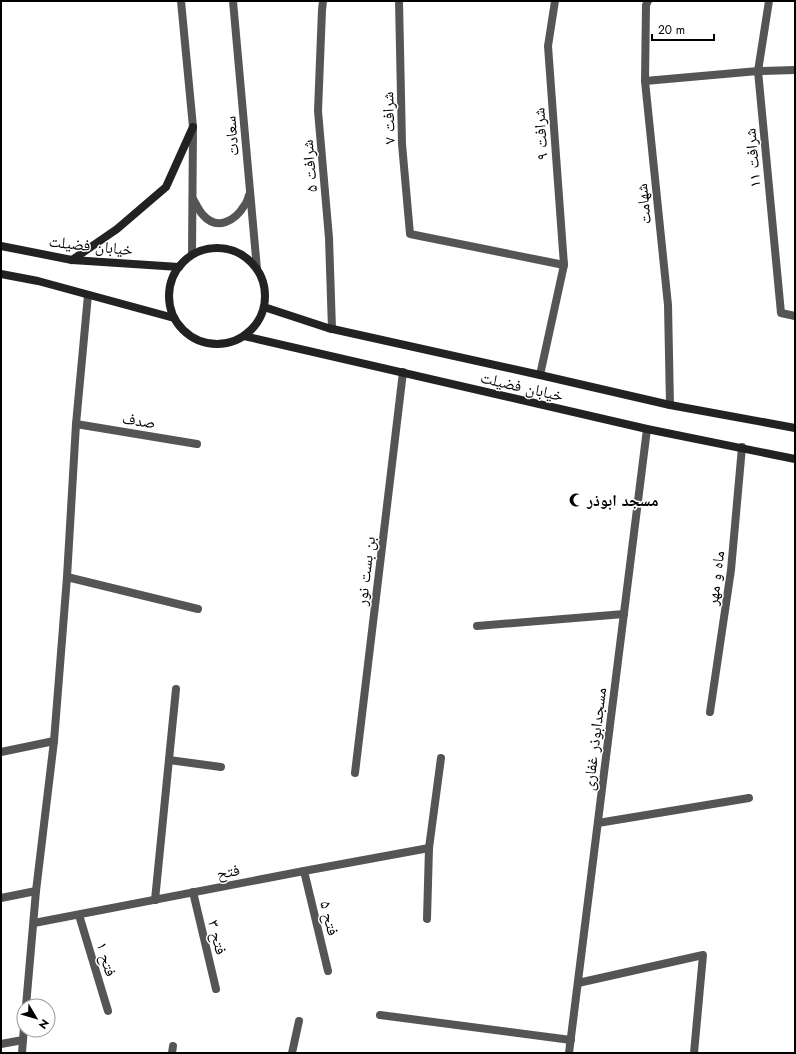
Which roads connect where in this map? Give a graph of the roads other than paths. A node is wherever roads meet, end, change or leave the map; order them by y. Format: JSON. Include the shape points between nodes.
{"nodes":[{"id":1,"x":181,"y":1,"type":"edge"},
{"id":2,"x":233,"y":1,"type":"edge"},
{"id":3,"x":323,"y":1,"type":"edge"},
{"id":4,"x":399,"y":1,"type":"edge"},
{"id":5,"x":555,"y":1,"type":"edge"},
{"id":6,"x":648,"y":1,"type":"edge"},
{"id":7,"x":769,"y":1,"type":"edge"},
{"id":8,"x":758,"y":70,"type":"junction"},
{"id":9,"x":795,"y":70,"type":"edge"},
{"id":10,"x":645,"y":81,"type":"junction"},
{"id":11,"x":193,"y":126,"type":"junction"},
{"id":12,"x":250,"y":193,"type":"junction"},
{"id":13,"x":193,"y":198,"type":"junction"},
{"id":14,"x":1,"y":246,"type":"edge"},
{"id":15,"x":192,"y":254,"type":"junction"},
{"id":16,"x":72,"y":260,"type":"junction"},
{"id":17,"x":564,"y":265,"type":"junction"},
{"id":18,"x":178,"y":267,"type":"junction"},
{"id":19,"x":257,"y":269,"type":"junction"},
{"id":20,"x":1,"y":274,"type":"edge"},
{"id":21,"x":88,"y":295,"type":"junction"},
{"id":22,"x":264,"y":307,"type":"junction"},
{"id":23,"x":795,"y":316,"type":"edge"},
{"id":24,"x":174,"y":318,"type":"junction"},
{"id":25,"x":332,"y":329,"type":"junction"},
{"id":26,"x":244,"y":336,"type":"junction"},
{"id":27,"x":403,"y":372,"type":"junction"},
{"id":28,"x":540,"y":375,"type":"junction"},
{"id":29,"x":670,"y":405,"type":"junction"},
{"id":30,"x":76,"y":424,"type":"junction"},
{"id":31,"x":795,"y":428,"type":"edge"},
{"id":32,"x":647,"y":429,"type":"junction"},
{"id":33,"x":197,"y":444,"type":"dead end"},
{"id":34,"x":742,"y":447,"type":"junction"},
{"id":35,"x":795,"y":459,"type":"edge"},
{"id":36,"x":67,"y":578,"type":"junction"},
{"id":37,"x":198,"y":609,"type":"dead end"},
{"id":38,"x":624,"y":614,"type":"junction"},
{"id":39,"x":478,"y":626,"type":"dead end"},
{"id":40,"x":176,"y":689,"type":"dead end"},
{"id":41,"x":710,"y":712,"type":"dead end"},
{"id":42,"x":54,"y":741,"type":"junction"},
{"id":43,"x":1,"y":752,"type":"edge"},
{"id":44,"x":441,"y":758,"type":"dead end"},
{"id":45,"x":169,"y":760,"type":"junction"},
{"id":46,"x":221,"y":767,"type":"dead end"},
{"id":47,"x":354,"y":773,"type":"dead end"},
{"id":48,"x":749,"y":798,"type":"dead end"},
{"id":49,"x":598,"y":823,"type":"junction"},
{"id":50,"x":428,"y":848,"type":"junction"},
{"id":51,"x":304,"y":871,"type":"junction"},
{"id":52,"x":36,"y":891,"type":"junction"},
{"id":53,"x":193,"y":892,"type":"junction"},
{"id":54,"x":1,"y":898,"type":"edge"},
{"id":55,"x":155,"y":900,"type":"junction"},
{"id":56,"x":79,"y":915,"type":"junction"},
{"id":57,"x":427,"y":919,"type":"dead end"},
{"id":58,"x":34,"y":923,"type":"junction"},
{"id":59,"x":328,"y":971,"type":"dead end"},
{"id":60,"x":578,"y":983,"type":"junction"},
{"id":61,"x":216,"y":989,"type":"dead end"},
{"id":62,"x":27,"y":998,"type":"edge"},
{"id":63,"x":108,"y":1011,"type":"dead end"},
{"id":64,"x":380,"y":1015,"type":"dead end"},
{"id":65,"x":299,"y":1021,"type":"dead end"},
{"id":66,"x":23,"y":1040,"type":"joint"},
{"id":67,"x":571,"y":1040,"type":"junction"},
{"id":68,"x":1,"y":1044,"type":"edge"},
{"id":69,"x":22,"y":1053,"type":"edge"},
{"id":70,"x":292,"y":1053,"type":"edge"},
{"id":71,"x":569,"y":1053,"type":"edge"},
{"id":72,"x":694,"y":1053,"type":"edge"}],
"edges":[{"from":1,"to":11,"type":"street"},
{"from":2,"to":12,"type":"street","name":"سعادت"},
{"from":3,"to":25,"type":"street","name":"شرافت ۵","via":[[318,111],[329,238]]},
{"from":4,"to":17,"type":"street","name":"شرافت ۷","via":[[402,144],[410,234]]},
{"from":5,"to":17,"type":"street","name":"شرافت ۹","via":[[548,46]]},
{"from":6,"to":10,"type":"street","name":"شهامت"},
{"from":7,"to":8,"type":"street","name":"شرافت ۱۱"},
{"from":8,"to":9,"type":"street"},
{"from":8,"to":10,"type":"street"},
{"from":8,"to":23,"type":"street","name":"شرافت ۱۱","via":[[781,313]]},
{"from":10,"to":29,"type":"street","name":"شهامت","via":[[668,305]]},
{"from":11,"to":13,"type":"street"},
{"from":11,"to":16,"type":"main road","via":[[166,187],[117,229]]},
{"from":12,"to":13,"type":"street","via":[[240,212],[222,224],[213,223],[203,216]]},
{"from":12,"to":19,"type":"street","name":"سعادت"},
{"from":13,"to":15,"type":"street"},
{"from":14,"to":16,"type":"main road","name":"خیابان فضیلت"},
{"from":15,"to":18,"type":"main road"},
{"from":15,"to":19,"type":"main road","via":[[220,248],[234,251],[247,258]]},
{"from":16,"to":18,"type":"main road","name":"خیابان فضیلت"},
{"from":17,"to":28,"type":"street","name":"شرافت ۹"},
{"from":18,"to":24,"type":"main road","via":[[169,288],[169,302]]},
{"from":19,"to":22,"type":"main road","via":[[264,287]]},
{"from":20,"to":21,"type":"main road"},
{"from":21,"to":24,"type":"main road"},
{"from":21,"to":30,"type":"street"},
{"from":22,"to":25,"type":"main road","name":"خیابان فضیلت"},
{"from":22,"to":26,"type":"main road","via":[[253,328]]},
{"from":24,"to":26,"type":"main road","via":[[190,337],[203,342],[231,342]]},
{"from":25,"to":28,"type":"main road","name":"خیابان فضیلت"},
{"from":26,"to":27,"type":"main road","name":"خیابان فضیلت"},
{"from":27,"to":32,"type":"main road","name":"خیابان فضیلت"},
{"from":27,"to":47,"type":"street","name":"بن بست نور"},
{"from":28,"to":29,"type":"main road","name":"خیابان فضیلت"},
{"from":29,"to":31,"type":"main road","name":"خیابان فضیلت"},
{"from":30,"to":33,"type":"street","name":"صدف"},
{"from":30,"to":36,"type":"street"},
{"from":32,"to":34,"type":"main road","name":"خیابان فضیلت"},
{"from":32,"to":38,"type":"street","name":"مسجدابوذر غفاری"},
{"from":34,"to":35,"type":"main road","name":"خیابان فضیلت"},
{"from":34,"to":41,"type":"street","name":"ماه و مهر","via":[[731,570]]},
{"from":36,"to":37,"type":"street"},
{"from":36,"to":42,"type":"street"},
{"from":38,"to":39,"type":"street"},
{"from":38,"to":49,"type":"street","name":"مسجدابوذر غفاری"},
{"from":40,"to":45,"type":"street"},
{"from":42,"to":43,"type":"street"},
{"from":42,"to":52,"type":"street"},
{"from":44,"to":50,"type":"street"},
{"from":45,"to":46,"type":"street"},
{"from":45,"to":55,"type":"street"},
{"from":48,"to":49,"type":"street"},
{"from":49,"to":60,"type":"street","name":"مسجدابوذر غفاری"},
{"from":50,"to":51,"type":"street","name":"فتح"},
{"from":50,"to":57,"type":"street"},
{"from":51,"to":53,"type":"street","name":"فتح"},
{"from":51,"to":59,"type":"street","name":"فتح ۵"},
{"from":52,"to":54,"type":"street"},
{"from":52,"to":58,"type":"street"},
{"from":53,"to":55,"type":"street","name":"فتح"},
{"from":53,"to":61,"type":"street","name":"فتح ۳"},
{"from":55,"to":56,"type":"street","name":"فتح"},
{"from":56,"to":58,"type":"street","name":"فتح"},
{"from":56,"to":63,"type":"street","name":"فتح ۱"},
{"from":58,"to":62,"type":"street"},
{"from":60,"to":67,"type":"street","name":"مسجدابوذر غفاری"},
{"from":60,"to":72,"type":"street","via":[[703,955]]},
{"from":64,"to":67,"type":"street"},
{"from":65,"to":70,"type":"street"},
{"from":66,"to":68,"type":"street"},
{"from":66,"to":69,"type":"street"},
{"from":67,"to":71,"type":"street","name":"مسجدابوذر غفاری"}]}
